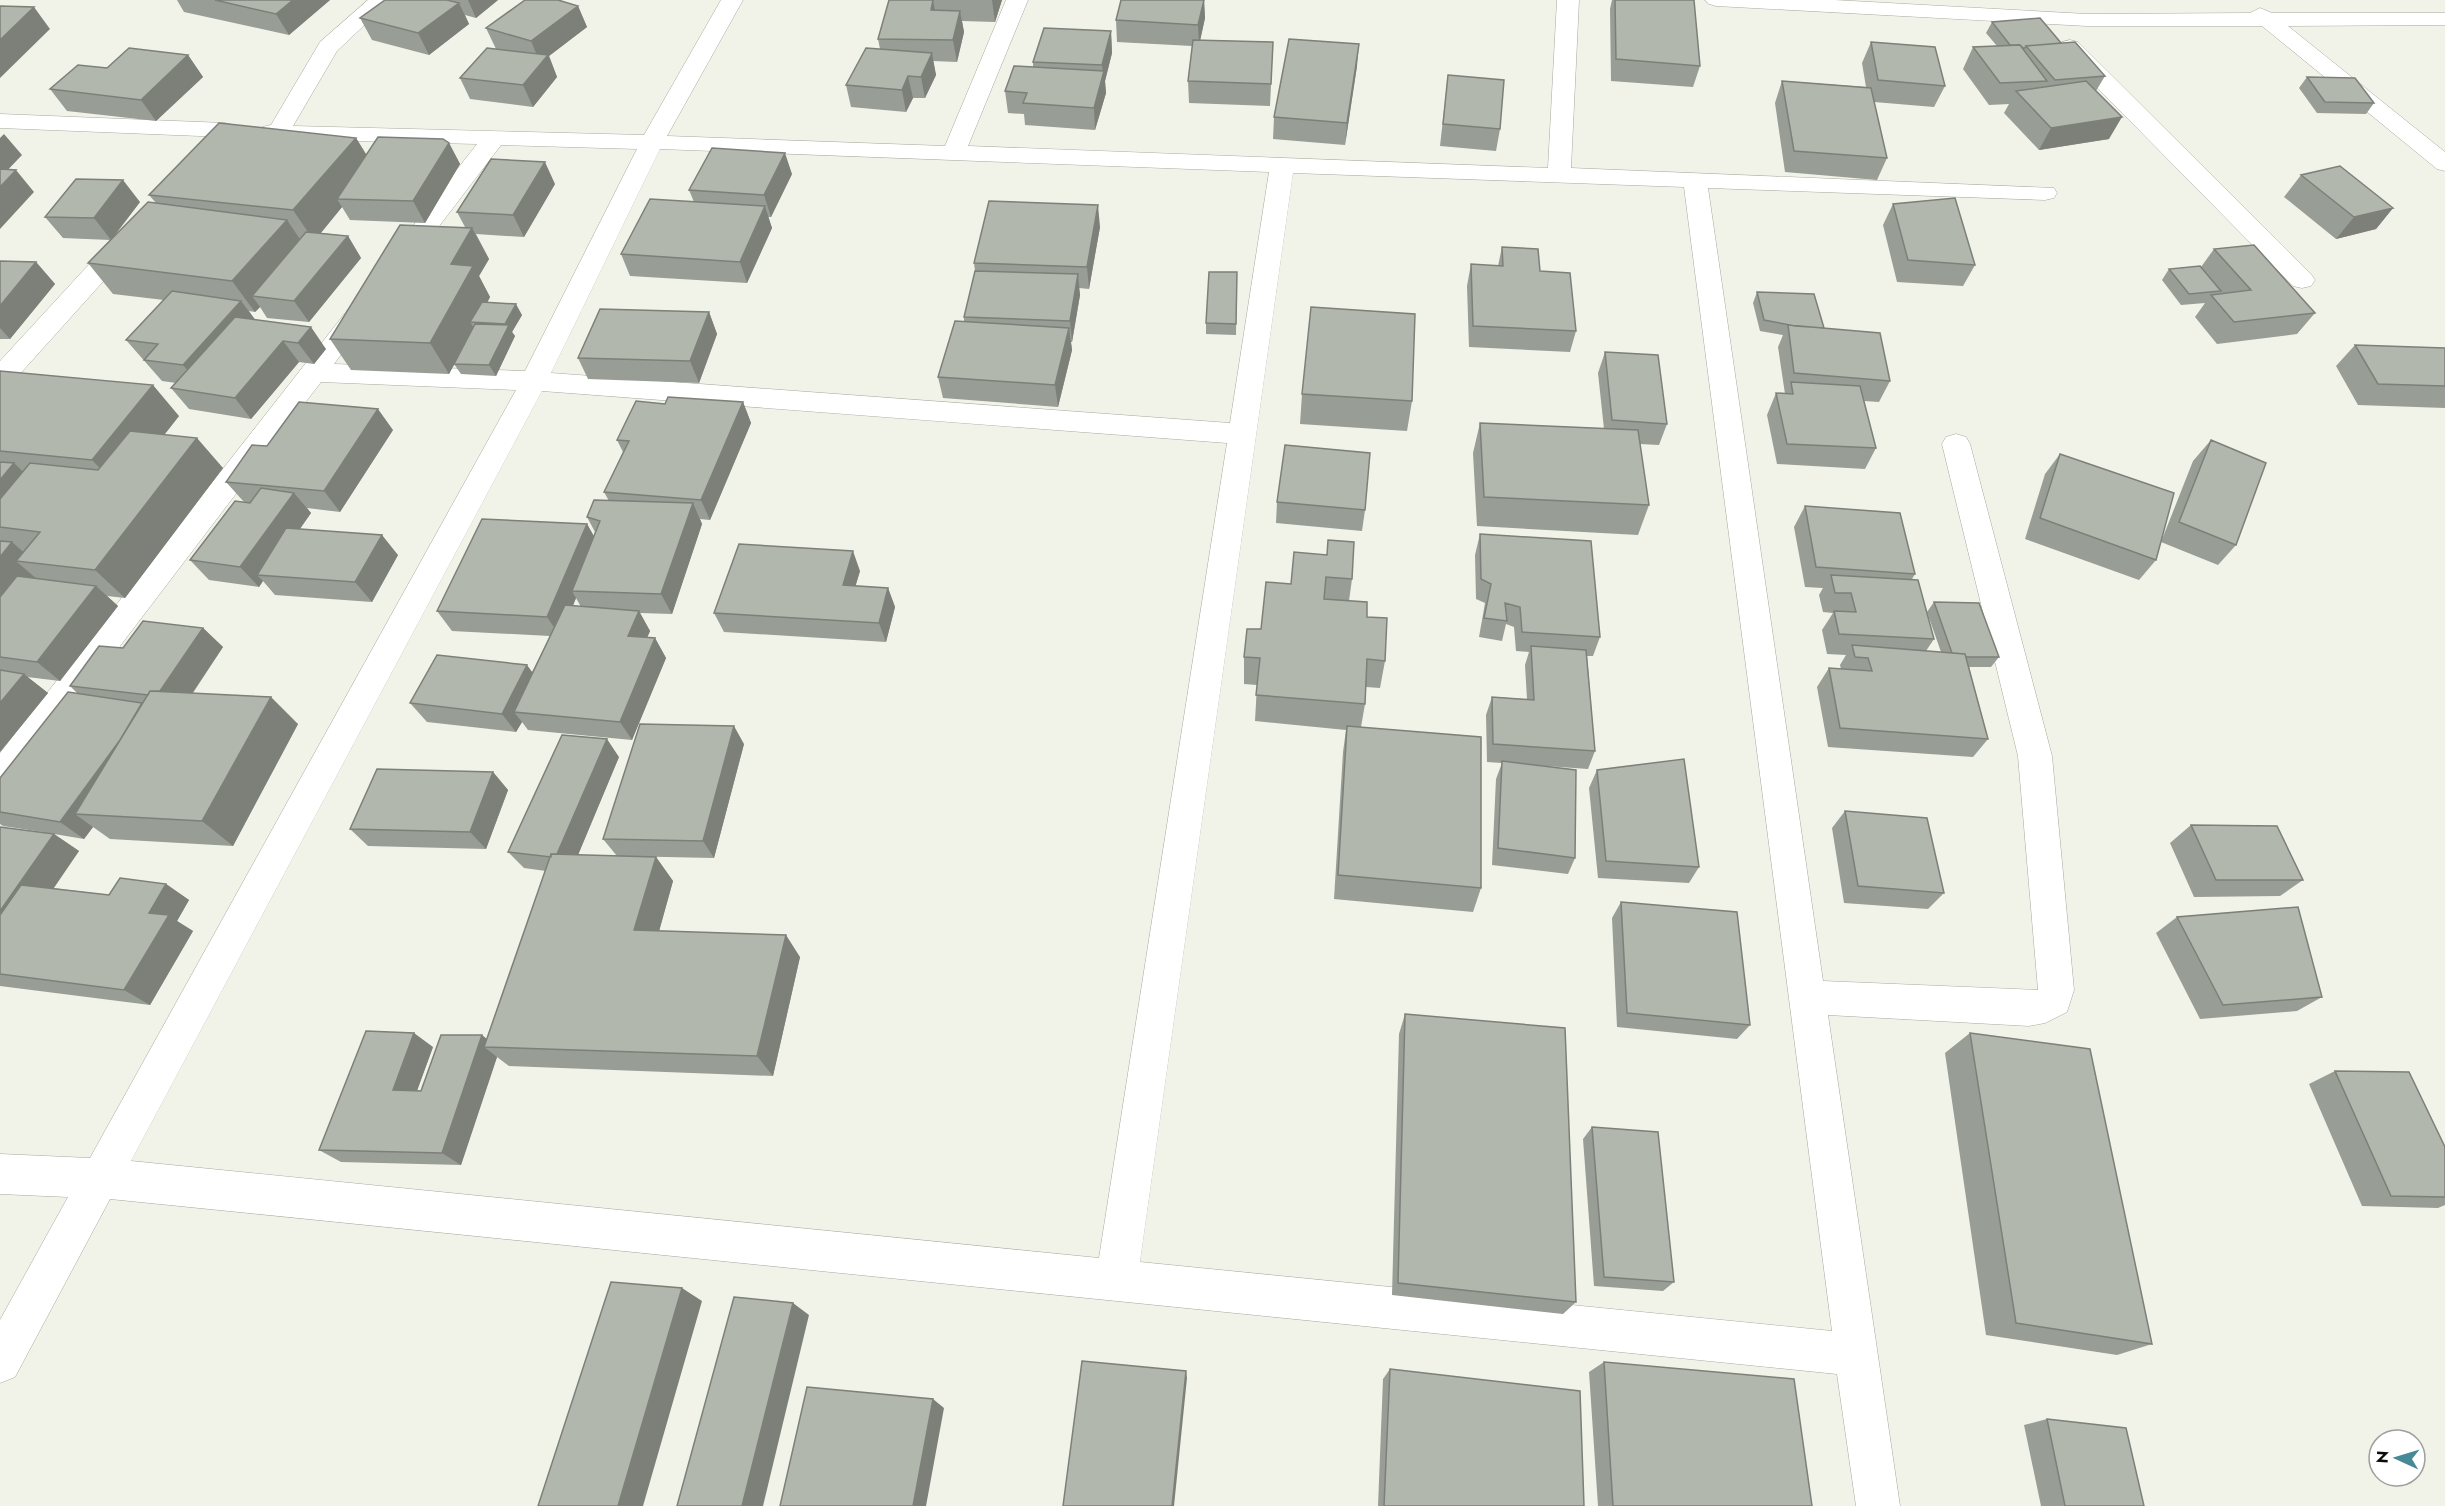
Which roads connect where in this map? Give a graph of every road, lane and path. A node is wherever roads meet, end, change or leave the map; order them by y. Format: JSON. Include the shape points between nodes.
{"nodes":[{"id":1,"x":380,"y":0,"type":"edge"},
{"id":2,"x":732,"y":0,"type":"edge"},
{"id":3,"x":1017,"y":0,"type":"edge"},
{"id":4,"x":1568,"y":0,"type":"edge"},
{"id":5,"x":1716,"y":0,"type":"edge"},
{"id":6,"x":2023,"y":0,"type":"edge"},
{"id":7,"x":2245,"y":0,"type":"edge"},
{"id":8,"x":2041,"y":18,"type":"junction"},
{"id":9,"x":2445,"y":19,"type":"edge"},
{"id":10,"x":2266,"y":20,"type":"junction"},
{"id":11,"x":0,"y":121,"type":"edge"},
{"id":12,"x":225,"y":130,"type":"junction"},
{"id":13,"x":278,"y":132,"type":"junction"},
{"id":14,"x":495,"y":137,"type":"junction"},
{"id":15,"x":652,"y":142,"type":"junction"},
{"id":16,"x":209,"y":147,"type":"edge"},
{"id":17,"x":954,"y":152,"type":"junction"},
{"id":18,"x":2445,"y":164,"type":"edge"},
{"id":19,"x":1282,"y":165,"type":"junction"},
{"id":20,"x":1559,"y":175,"type":"junction"},
{"id":21,"x":1695,"y":180,"type":"junction"},
{"id":22,"x":2045,"y":193,"type":"dead end"},
{"id":23,"x":137,"y":227,"type":"edge"},
{"id":24,"x":2302,"y":280,"type":"dead end"},
{"id":25,"x":3,"y":371,"type":"edge"},
{"id":26,"x":314,"y":372,"type":"junction"},
{"id":27,"x":534,"y":381,"type":"junction"},
{"id":28,"x":1241,"y":434,"type":"junction"},
{"id":29,"x":1956,"y":444,"type":"dead end"},
{"id":30,"x":0,"y":778,"type":"edge"},
{"id":31,"x":1808,"y":997,"type":"junction"},
{"id":32,"x":0,"y":1174,"type":"edge"},
{"id":33,"x":100,"y":1178,"type":"junction"},
{"id":34,"x":1116,"y":1282,"type":"junction"},
{"id":35,"x":1856,"y":1355,"type":"junction"},
{"id":36,"x":0,"y":1362,"type":"edge"},
{"id":37,"x":1878,"y":1506,"type":"edge"}],
"edges":[{"from":1,"to":13,"type":"street","via":[[328,47]]},
{"from":2,"to":15,"type":"street"},
{"from":3,"to":17,"type":"street"},
{"from":4,"to":20,"type":"street"},
{"from":5,"to":8,"type":"street"},
{"from":6,"to":8,"type":"street"},
{"from":7,"to":10,"type":"street"},
{"from":8,"to":10,"type":"street"},
{"from":8,"to":24,"type":"street"},
{"from":9,"to":10,"type":"street"},
{"from":10,"to":18,"type":"street"},
{"from":11,"to":12,"type":"street"},
{"from":12,"to":13,"type":"street"},
{"from":12,"to":16,"type":"street"},
{"from":13,"to":14,"type":"street"},
{"from":14,"to":15,"type":"street"},
{"from":14,"to":26,"type":"street"},
{"from":15,"to":17,"type":"street"},
{"from":15,"to":27,"type":"street"},
{"from":17,"to":19,"type":"street"},
{"from":19,"to":20,"type":"street"},
{"from":19,"to":28,"type":"street"},
{"from":20,"to":21,"type":"street"},
{"from":21,"to":22,"type":"street"},
{"from":21,"to":31,"type":"street"},
{"from":23,"to":25,"type":"street"},
{"from":26,"to":27,"type":"street"},
{"from":26,"to":30,"type":"street"},
{"from":27,"to":28,"type":"street"},
{"from":27,"to":33,"type":"street"},
{"from":28,"to":34,"type":"street"},
{"from":29,"to":31,"type":"street","via":[[2035,756],[2054,1000],[2029,1009]]},
{"from":31,"to":35,"type":"street"},
{"from":32,"to":33,"type":"street"},
{"from":33,"to":34,"type":"street"},
{"from":33,"to":36,"type":"street"},
{"from":34,"to":35,"type":"street"},
{"from":35,"to":37,"type":"street"}]}
